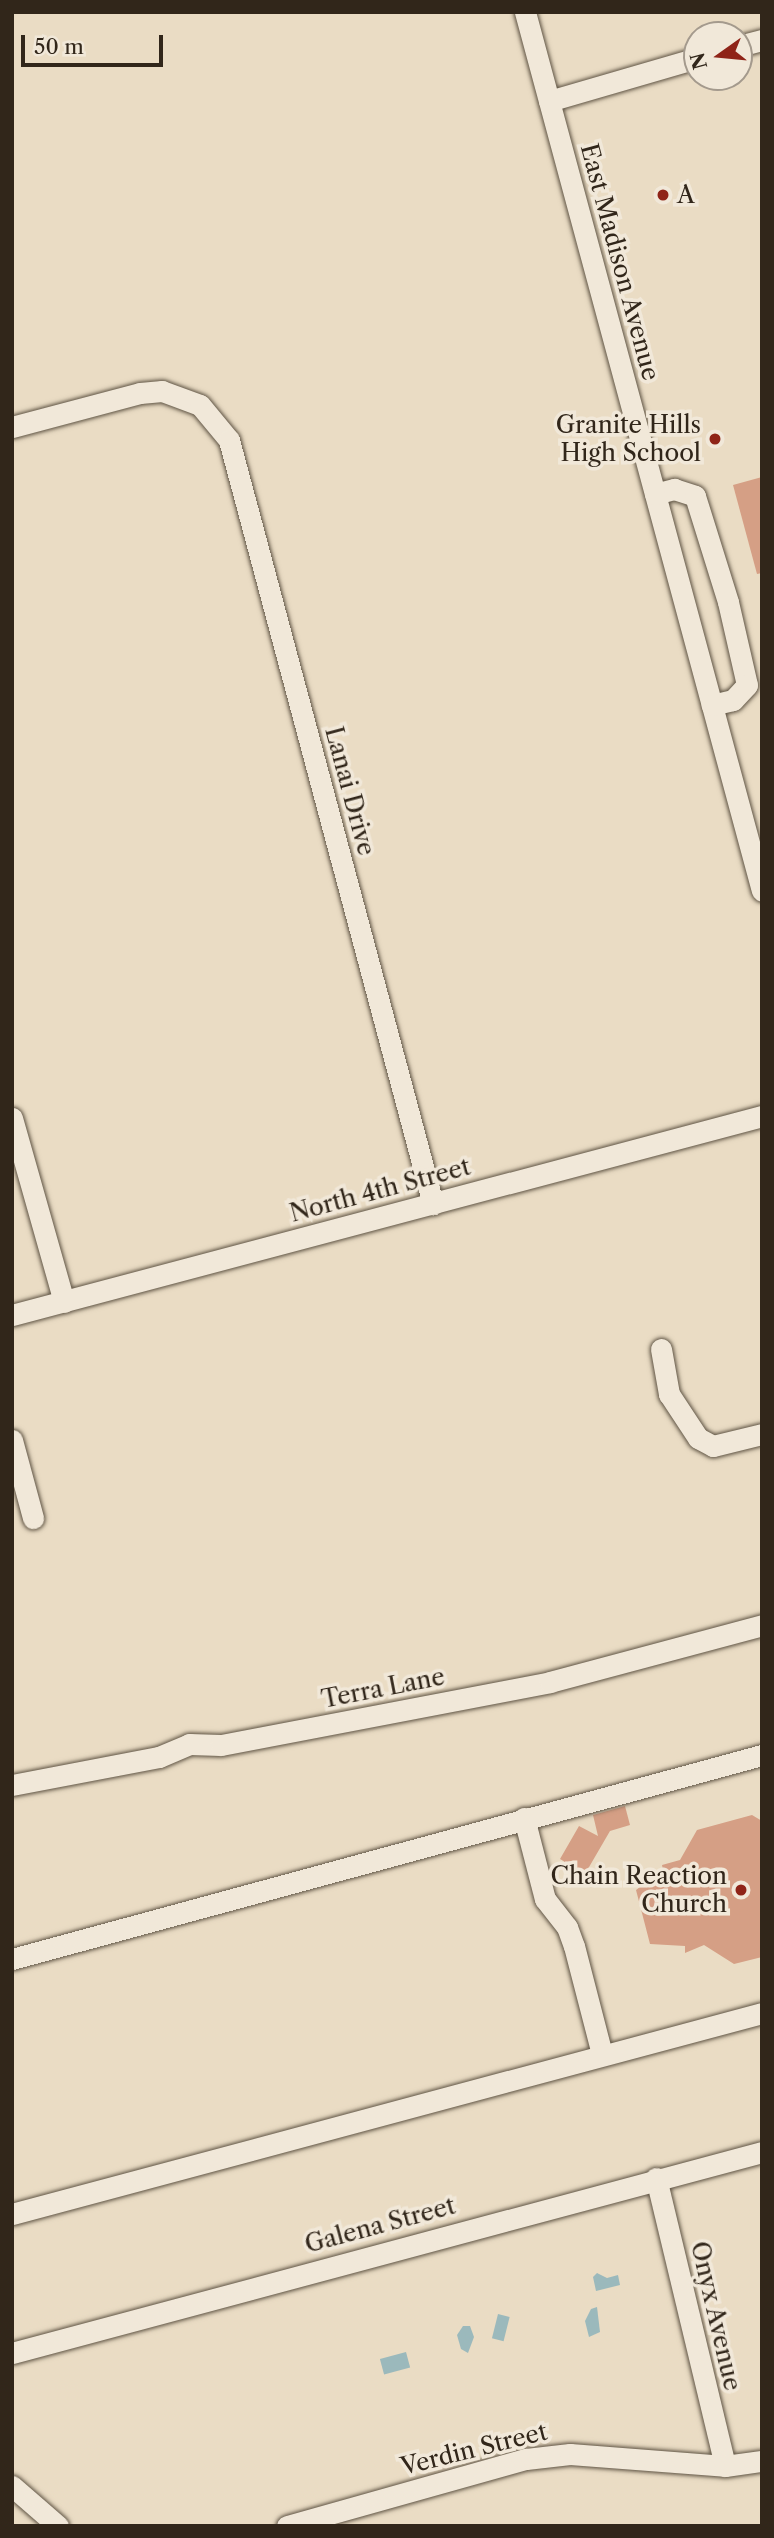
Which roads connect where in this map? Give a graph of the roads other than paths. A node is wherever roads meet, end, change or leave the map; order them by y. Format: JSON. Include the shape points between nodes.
{"nodes":[{"id":1,"x":525,"y":12,"type":"edge"},
{"id":2,"x":683,"y":62,"type":"edge"},
{"id":3,"x":549,"y":101,"type":"junction"},
{"id":4,"x":12,"y":427,"type":"edge"},
{"id":5,"x":655,"y":494,"type":"junction"},
{"id":6,"x":712,"y":705,"type":"junction"},
{"id":7,"x":762,"y":891,"type":"edge"},
{"id":8,"x":762,"y":1116,"type":"edge"},
{"id":9,"x":12,"y":1118,"type":"edge"},
{"id":10,"x":433,"y":1204,"type":"junction"},
{"id":11,"x":64,"y":1303,"type":"junction"},
{"id":12,"x":12,"y":1315,"type":"edge"},
{"id":13,"x":661,"y":1349,"type":"dead end"},
{"id":14,"x":762,"y":1434,"type":"edge"},
{"id":15,"x":12,"y":1440,"type":"edge"},
{"id":16,"x":33,"y":1518,"type":"dead end"},
{"id":17,"x":762,"y":1625,"type":"edge"},
{"id":18,"x":762,"y":1755,"type":"edge"},
{"id":19,"x":12,"y":1785,"type":"edge"},
{"id":20,"x":524,"y":1818,"type":"junction"},
{"id":21,"x":12,"y":1959,"type":"edge"},
{"id":22,"x":762,"y":2013,"type":"edge"},
{"id":23,"x":602,"y":2054,"type":"junction"},
{"id":24,"x":762,"y":2151,"type":"edge"},
{"id":25,"x":656,"y":2178,"type":"junction"},
{"id":26,"x":12,"y":2214,"type":"edge"},
{"id":27,"x":12,"y":2353,"type":"edge"},
{"id":28,"x":762,"y":2461,"type":"edge"},
{"id":29,"x":725,"y":2466,"type":"junction"},
{"id":30,"x":12,"y":2486,"type":"edge"},
{"id":31,"x":58,"y":2526,"type":"edge"},
{"id":32,"x":287,"y":2526,"type":"edge"}],
"edges":[{"from":1,"to":3,"type":"street","name":"East Madison Avenue"},
{"from":2,"to":3,"type":"street"},
{"from":3,"to":5,"type":"street","name":"East Madison Avenue"},
{"from":4,"to":10,"type":"street","name":"Lanai Drive","via":[[162,391],[196,402],[229,440]]},
{"from":5,"to":6,"type":"street","name":"East Madison Avenue"},
{"from":5,"to":6,"type":"street","via":[[674,489],[695,496],[728,602],[747,685],[733,700]]},
{"from":6,"to":7,"type":"street","name":"East Madison Avenue"},
{"from":8,"to":10,"type":"street","name":"North 4th Street"},
{"from":9,"to":11,"type":"street"},
{"from":10,"to":11,"type":"street","name":"North 4th Street"},
{"from":11,"to":12,"type":"street","name":"North 4th Street"},
{"from":13,"to":14,"type":"street","via":[[669,1394],[698,1438],[713,1446]]},
{"from":15,"to":16,"type":"street"},
{"from":17,"to":19,"type":"street","name":"Terra Lane","via":[[550,1682],[221,1745],[189,1744],[159,1757]]},
{"from":18,"to":20,"type":"street"},
{"from":20,"to":21,"type":"street"},
{"from":20,"to":23,"type":"street","via":[[545,1899],[567,1927]]},
{"from":22,"to":23,"type":"street"},
{"from":23,"to":26,"type":"street"},
{"from":24,"to":25,"type":"street","name":"Galena Street"},
{"from":25,"to":27,"type":"street","name":"Galena Street"},
{"from":25,"to":29,"type":"street","name":"Onyx Avenue"},
{"from":28,"to":29,"type":"street","name":"Verdin Street"},
{"from":29,"to":32,"type":"street","name":"Verdin Street","via":[[570,2454],[526,2459]]},
{"from":30,"to":31,"type":"street"}]}
